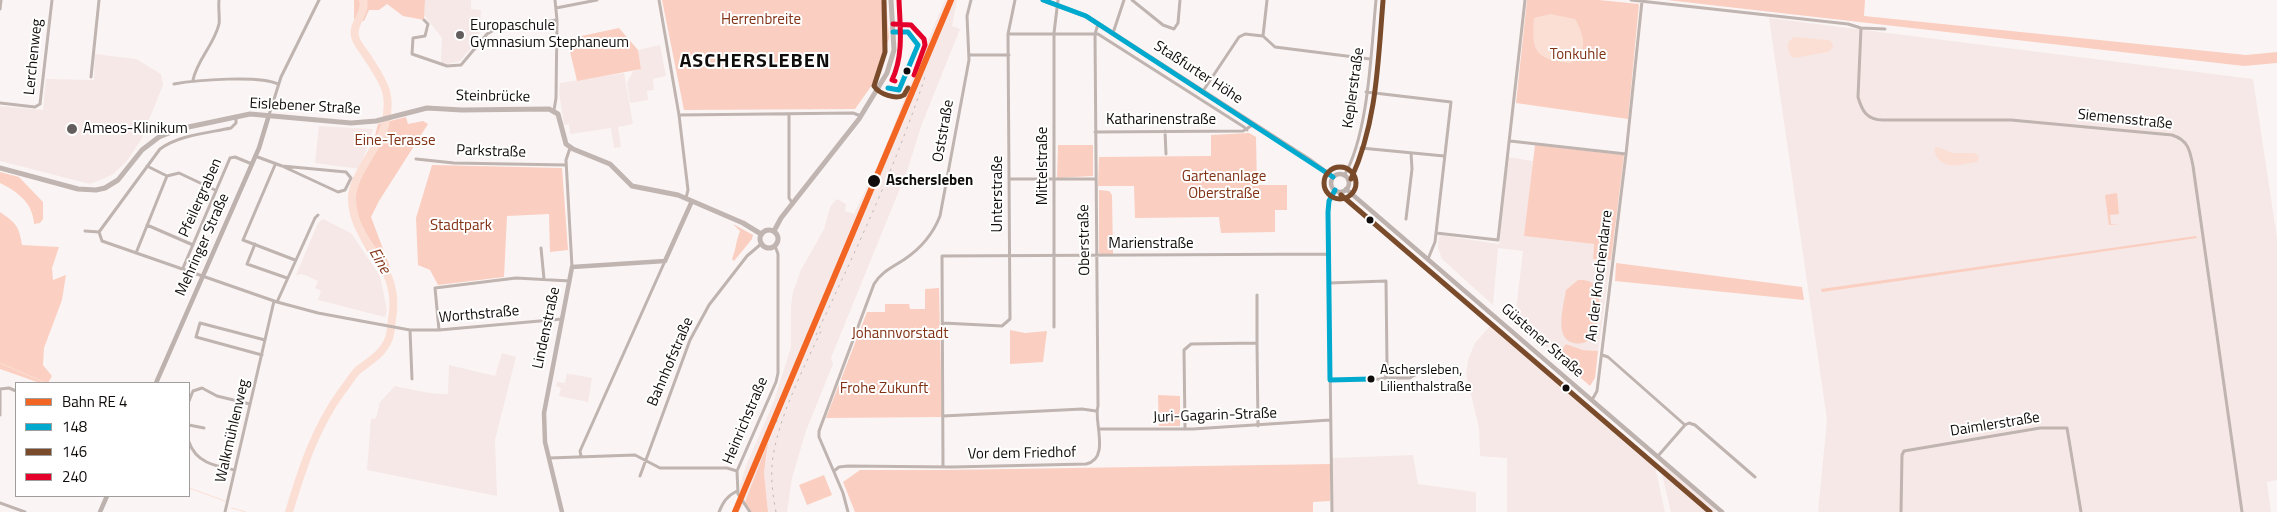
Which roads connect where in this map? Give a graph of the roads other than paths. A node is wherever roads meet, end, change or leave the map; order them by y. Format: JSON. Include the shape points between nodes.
{"nodes":[{"id":1,"x":1,"y":0,"type":"edge"},
{"id":2,"x":52,"y":0,"type":"edge"},
{"id":3,"x":99,"y":0,"type":"edge"},
{"id":4,"x":219,"y":0,"type":"edge"},
{"id":5,"x":319,"y":0,"type":"edge"},
{"id":6,"x":555,"y":0,"type":"edge"},
{"id":7,"x":596,"y":0,"type":"edge"},
{"id":8,"x":659,"y":0,"type":"edge"},
{"id":9,"x":890,"y":0,"type":"edge"},
{"id":10,"x":971,"y":0,"type":"edge"},
{"id":11,"x":1015,"y":0,"type":"edge"},
{"id":12,"x":1043,"y":0,"type":"edge"},
{"id":13,"x":1124,"y":0,"type":"edge"},
{"id":14,"x":1132,"y":0,"type":"edge"},
{"id":15,"x":1180,"y":0,"type":"edge"},
{"id":16,"x":1267,"y":0,"type":"edge"},
{"id":17,"x":1376,"y":0,"type":"edge"},
{"id":18,"x":1525,"y":0,"type":"edge"},
{"id":19,"x":1631,"y":0,"type":"edge"},
{"id":20,"x":1642,"y":1,"type":"edge"},
{"id":21,"x":1058,"y":2,"type":"edge"},
{"id":22,"x":556,"y":8,"type":"junction"},
{"id":23,"x":0,"y":9,"type":"edge"},
{"id":24,"x":424,"y":20,"type":"dead end"},
{"id":25,"x":557,"y":20,"type":"junction"},
{"id":26,"x":1098,"y":24,"type":"junction"},
{"id":27,"x":1861,"y":28,"type":"junction"},
{"id":28,"x":1885,"y":28,"type":"dead end"},
{"id":29,"x":1054,"y":33,"type":"junction"},
{"id":30,"x":1113,"y":33,"type":"junction"},
{"id":31,"x":1008,"y":34,"type":"junction"},
{"id":32,"x":1095,"y":34,"type":"junction"},
{"id":33,"x":1263,"y":36,"type":"junction"},
{"id":34,"x":970,"y":55,"type":"junction"},
{"id":35,"x":1009,"y":55,"type":"junction"},
{"id":36,"x":1370,"y":59,"type":"junction"},
{"id":37,"x":91,"y":77,"type":"dead end"},
{"id":38,"x":193,"y":80,"type":"junction"},
{"id":39,"x":174,"y":84,"type":"dead end"},
{"id":40,"x":278,"y":84,"type":"junction"},
{"id":41,"x":1203,"y":91,"type":"junction"},
{"id":42,"x":1366,"y":92,"type":"junction"},
{"id":43,"x":0,"y":103,"type":"edge"},
{"id":44,"x":431,"y":108,"type":"joint"},
{"id":45,"x":554,"y":110,"type":"junction"},
{"id":46,"x":789,"y":114,"type":"junction"},
{"id":47,"x":269,"y":115,"type":"junction"},
{"id":48,"x":679,"y":115,"type":"junction"},
{"id":49,"x":861,"y":116,"type":"junction"},
{"id":50,"x":236,"y":118,"type":"junction"},
{"id":51,"x":1254,"y":124,"type":"junction"},
{"id":52,"x":1165,"y":130,"type":"junction"},
{"id":53,"x":1247,"y":130,"type":"junction"},
{"id":54,"x":1095,"y":132,"type":"junction"},
{"id":55,"x":1510,"y":141,"type":"junction"},
{"id":56,"x":570,"y":148,"type":"junction"},
{"id":57,"x":1361,"y":148,"type":"dead end"},
{"id":58,"x":1411,"y":153,"type":"junction"},
{"id":59,"x":1166,"y":154,"type":"dead end"},
{"id":60,"x":1626,"y":154,"type":"junction"},
{"id":61,"x":255,"y":156,"type":"junction"},
{"id":62,"x":1444,"y":156,"type":"junction"},
{"id":63,"x":416,"y":159,"type":"dead end"},
{"id":64,"x":252,"y":164,"type":"junction"},
{"id":65,"x":275,"y":165,"type":"junction"},
{"id":66,"x":566,"y":165,"type":"junction"},
{"id":67,"x":147,"y":166,"type":"junction"},
{"id":68,"x":282,"y":166,"type":"junction"},
{"id":69,"x":0,"y":168,"type":"edge"},
{"id":70,"x":167,"y":176,"type":"junction"},
{"id":71,"x":1344,"y":176,"type":"junction"},
{"id":72,"x":1333,"y":177,"type":"junction"},
{"id":73,"x":1010,"y":179,"type":"junction"},
{"id":74,"x":1054,"y":179,"type":"junction"},
{"id":75,"x":1096,"y":179,"type":"junction"},
{"id":76,"x":1346,"y":189,"type":"junction"},
{"id":77,"x":216,"y":190,"type":"junction"},
{"id":78,"x":1335,"y":190,"type":"junction"},
{"id":79,"x":686,"y":198,"type":"junction"},
{"id":80,"x":692,"y":200,"type":"junction"},
{"id":81,"x":793,"y":204,"type":"junction"},
{"id":82,"x":318,"y":215,"type":"dead end"},
{"id":83,"x":1406,"y":219,"type":"dead end"},
{"id":84,"x":146,"y":226,"type":"junction"},
{"id":85,"x":85,"y":231,"type":"dead end"},
{"id":86,"x":774,"y":231,"type":"junction"},
{"id":87,"x":100,"y":232,"type":"junction"},
{"id":88,"x":1436,"y":233,"type":"junction"},
{"id":89,"x":762,"y":234,"type":"junction"},
{"id":90,"x":255,"y":244,"type":"junction"},
{"id":91,"x":761,"y":244,"type":"junction"},
{"id":92,"x":193,"y":245,"type":"junction"},
{"id":93,"x":775,"y":246,"type":"junction"},
{"id":94,"x":541,"y":248,"type":"dead end"},
{"id":95,"x":136,"y":253,"type":"junction"},
{"id":96,"x":1329,"y":254,"type":"junction"},
{"id":97,"x":1010,"y":256,"type":"junction"},
{"id":98,"x":1054,"y":256,"type":"junction"},
{"id":99,"x":1096,"y":256,"type":"junction"},
{"id":100,"x":294,"y":260,"type":"junction"},
{"id":101,"x":1428,"y":260,"type":"junction"},
{"id":102,"x":665,"y":261,"type":"junction"},
{"id":103,"x":572,"y":267,"type":"junction"},
{"id":104,"x":183,"y":268,"type":"junction"},
{"id":105,"x":203,"y":277,"type":"junction"},
{"id":106,"x":287,"y":278,"type":"junction"},
{"id":107,"x":544,"y":279,"type":"junction"},
{"id":108,"x":570,"y":281,"type":"junction"},
{"id":109,"x":1329,"y":282,"type":"junction"},
{"id":110,"x":1257,"y":295,"type":"dead end"},
{"id":111,"x":276,"y":301,"type":"junction"},
{"id":112,"x":562,"y":318,"type":"junction"},
{"id":113,"x":943,"y":323,"type":"junction"},
{"id":114,"x":1054,"y":328,"type":"dead end"},
{"id":115,"x":410,"y":330,"type":"junction"},
{"id":116,"x":438,"y":330,"type":"junction"},
{"id":117,"x":265,"y":340,"type":"junction"},
{"id":118,"x":1257,"y":343,"type":"junction"},
{"id":119,"x":262,"y":355,"type":"junction"},
{"id":120,"x":1602,"y":355,"type":"junction"},
{"id":121,"x":1448,"y":372,"type":"dead end"},
{"id":122,"x":1385,"y":378,"type":"junction"},
{"id":123,"x":412,"y":379,"type":"dead end"},
{"id":124,"x":1330,"y":380,"type":"junction"},
{"id":125,"x":156,"y":382,"type":"edge"},
{"id":126,"x":0,"y":389,"type":"edge"},
{"id":127,"x":15,"y":391,"type":"edge"},
{"id":128,"x":190,"y":398,"type":"edge"},
{"id":129,"x":1592,"y":400,"type":"junction"},
{"id":130,"x":250,"y":404,"type":"junction"},
{"id":131,"x":1096,"y":411,"type":"junction"},
{"id":132,"x":0,"y":415,"type":"edge"},
{"id":133,"x":943,"y":416,"type":"junction"},
{"id":134,"x":1330,"y":420,"type":"junction"},
{"id":135,"x":190,"y":425,"type":"edge"},
{"id":136,"x":1685,"y":425,"type":"junction"},
{"id":137,"x":1258,"y":426,"type":"junction"},
{"id":138,"x":204,"y":428,"type":"dead end"},
{"id":139,"x":1100,"y":429,"type":"junction"},
{"id":140,"x":1185,"y":429,"type":"junction"},
{"id":141,"x":190,"y":444,"type":"edge"},
{"id":142,"x":1098,"y":455,"type":"joint"},
{"id":143,"x":581,"y":456,"type":"junction"},
{"id":144,"x":1658,"y":456,"type":"junction"},
{"id":145,"x":549,"y":458,"type":"junction"},
{"id":146,"x":645,"y":459,"type":"junction"},
{"id":147,"x":943,"y":466,"type":"junction"},
{"id":148,"x":235,"y":470,"type":"junction"},
{"id":149,"x":737,"y":471,"type":"junction"},
{"id":150,"x":834,"y":471,"type":"junction"},
{"id":151,"x":640,"y":476,"type":"dead end"},
{"id":152,"x":1754,"y":477,"type":"dead end"},
{"id":153,"x":738,"y":492,"type":"junction"},
{"id":154,"x":107,"y":497,"type":"edge"},
{"id":155,"x":0,"y":502,"type":"edge"},
{"id":156,"x":17,"y":510,"type":"edge"},
{"id":157,"x":25,"y":512,"type":"edge"},
{"id":158,"x":100,"y":512,"type":"edge"},
{"id":159,"x":226,"y":512,"type":"edge"},
{"id":160,"x":562,"y":512,"type":"edge"},
{"id":161,"x":719,"y":512,"type":"edge"},
{"id":162,"x":750,"y":512,"type":"edge"},
{"id":163,"x":848,"y":512,"type":"edge"},
{"id":164,"x":1332,"y":512,"type":"edge"},
{"id":165,"x":1722,"y":512,"type":"edge"},
{"id":166,"x":1901,"y":512,"type":"edge"},
{"id":167,"x":2081,"y":512,"type":"edge"},
{"id":168,"x":2242,"y":512,"type":"edge"}],
"edges":[{"from":1,"to":23,"type":"street"},
{"from":2,"to":43,"type":"street","name":"Lerchenweg","via":[[40,104],[35,107]]},
{"from":3,"to":37,"type":"street"},
{"from":4,"to":38,"type":"street","via":[[217,30],[195,70]]},
{"from":5,"to":40,"type":"street"},
{"from":6,"to":22,"type":"street"},
{"from":7,"to":22,"type":"street"},
{"from":8,"to":48,"type":"street"},
{"from":9,"to":49,"type":"main road","via":[[894,44],[892,60],[886,77]]},
{"from":10,"to":34,"type":"street","name":"Oststraße","via":[[967,16]]},
{"from":11,"to":31,"type":"street","name":"Unterstraße"},
{"from":12,"to":21,"type":"main road","name":"Staßfurter Höhe"},
{"from":13,"to":30,"type":"street"},
{"from":14,"to":15,"type":"street","via":[[1163,25],[1174,29]]},
{"from":16,"to":33,"type":"street"},
{"from":17,"to":36,"type":"street","name":"Keplerstraße"},
{"from":18,"to":55,"type":"street"},
{"from":19,"to":20,"type":"street"},
{"from":20,"to":27,"type":"street"},
{"from":20,"to":60,"type":"street","name":"An der Knochendarre"},
{"from":21,"to":26,"type":"main road","name":"Staßfurter Höhe"},
{"from":21,"to":29,"type":"street","name":"Mittelstraße"},
{"from":22,"to":25,"type":"street"},
{"from":24,"to":25,"type":"street","via":[[428,24],[425,36],[412,38],[412,54],[444,66],[461,65],[490,32]]},
{"from":25,"to":45,"type":"street"},
{"from":26,"to":30,"type":"main road","name":"Staßfurter Höhe"},
{"from":26,"to":32,"type":"street","name":"Oberstraße"},
{"from":27,"to":28,"type":"street"},
{"from":27,"to":168,"type":"street","name":"Siemensstraße","via":[[1858,97],[1870,118],[2012,120],[2172,135],[2181,138],[2188,146]]},
{"from":29,"to":31,"type":"street"},
{"from":29,"to":32,"type":"street"},
{"from":29,"to":74,"type":"street","name":"Mittelstraße"},
{"from":30,"to":41,"type":"main road","name":"Staßfurter Höhe"},
{"from":31,"to":35,"type":"street","name":"Unterstraße"},
{"from":32,"to":53,"type":"street","name":"Staßfurter Höhe"},
{"from":32,"to":54,"type":"street","name":"Oberstraße"},
{"from":33,"to":36,"type":"street","via":[[1275,47]]},
{"from":33,"to":41,"type":"street","via":[[1245,34],[1239,37]]},
{"from":34,"to":35,"type":"street"},
{"from":34,"to":150,"type":"street","name":"Oststraße","via":[[940,216],[932,233],[913,254],[882,274],[874,284],[819,431]]},
{"from":35,"to":73,"type":"street","name":"Unterstraße"},
{"from":36,"to":42,"type":"street","name":"Keplerstraße"},
{"from":38,"to":39,"type":"street"},
{"from":38,"to":40,"type":"street","via":[[268,80]]},
{"from":40,"to":47,"type":"street"},
{"from":41,"to":51,"type":"main road","name":"Staßfurter Höhe"},
{"from":42,"to":62,"type":"street","via":[[1450,102]]},
{"from":42,"to":71,"type":"street","name":"Keplerstraße","via":[[1354,156]]},
{"from":44,"to":45,"type":"main road","name":"Steinbrücke"},
{"from":44,"to":47,"type":"main road","name":"Eislebener Straße","via":[[378,121],[335,123]]},
{"from":45,"to":56,"type":"main road","via":[[559,116],[564,142]]},
{"from":46,"to":48,"type":"street"},
{"from":46,"to":49,"type":"street","via":[[853,113]]},
{"from":46,"to":81,"type":"street","via":[[789,198]]},
{"from":47,"to":50,"type":"main road","name":"Eislebener Straße"},
{"from":47,"to":61,"type":"main road","name":"Mehringer Straße"},
{"from":48,"to":79,"type":"street","via":[[688,190]]},
{"from":49,"to":81,"type":"main road"},
{"from":50,"to":67,"type":"street","name":"Eislebener Straße","via":[[231,128],[171,142],[160,149]]},
{"from":50,"to":69,"type":"main road","name":"Eislebener Straße","via":[[179,129],[159,137],[142,150],[118,180],[101,189],[78,188]]},
{"from":51,"to":53,"type":"street"},
{"from":51,"to":72,"type":"main road","name":"Staßfurter Höhe"},
{"from":52,"to":53,"type":"street","name":"Katharinenstraße"},
{"from":52,"to":54,"type":"street","name":"Katharinenstraße"},
{"from":52,"to":59,"type":"street"},
{"from":54,"to":75,"type":"street","name":"Oberstraße"},
{"from":55,"to":60,"type":"street"},
{"from":55,"to":88,"type":"street","via":[[1498,240]]},
{"from":56,"to":66,"type":"street","name":"Lindenstraße"},
{"from":56,"to":79,"type":"main road","via":[[610,164],[632,186]]},
{"from":57,"to":58,"type":"street"},
{"from":58,"to":62,"type":"street"},
{"from":58,"to":83,"type":"street"},
{"from":60,"to":120,"type":"street","name":"An der Knochendarre"},
{"from":61,"to":64,"type":"main road","name":"Mehringer Straße"},
{"from":61,"to":65,"type":"street"},
{"from":62,"to":88,"type":"street"},
{"from":63,"to":66,"type":"street","name":"Parkstraße"},
{"from":64,"to":77,"type":"street","name":"Pfeilergraben","via":[[232,156]]},
{"from":64,"to":105,"type":"main road","name":"Mehringer Straße"},
{"from":65,"to":68,"type":"street"},
{"from":65,"to":90,"type":"street","via":[[243,240]]},
{"from":66,"to":103,"type":"street","name":"Lindenstraße"},
{"from":67,"to":70,"type":"street"},
{"from":67,"to":87,"type":"street","name":"Eislebener Straße"},
{"from":68,"to":68,"type":"street","via":[[338,192],[345,190],[351,178],[346,172]]},
{"from":70,"to":77,"type":"street","via":[[179,173]]},
{"from":70,"to":84,"type":"street"},
{"from":71,"to":72,"type":"main road","via":[[1338,174]]},
{"from":71,"to":76,"type":"main road","via":[[1348,182]]},
{"from":72,"to":78,"type":"main road","via":[[1331,184]]},
{"from":73,"to":74,"type":"street"},
{"from":73,"to":97,"type":"street","name":"Unterstraße"},
{"from":74,"to":75,"type":"street"},
{"from":74,"to":98,"type":"street","name":"Mittelstraße"},
{"from":75,"to":99,"type":"street","name":"Oberstraße"},
{"from":76,"to":78,"type":"main road","via":[[1341,192]]},
{"from":76,"to":101,"type":"main road","name":"Güstener Straße"},
{"from":77,"to":92,"type":"street","name":"Pfeilergraben"},
{"from":78,"to":96,"type":"street","via":[[1329,206]]},
{"from":79,"to":80,"type":"main road"},
{"from":80,"to":89,"type":"main road"},
{"from":80,"to":102,"type":"street"},
{"from":81,"to":86,"type":"main road"},
{"from":82,"to":100,"type":"street"},
{"from":84,"to":92,"type":"street"},
{"from":84,"to":95,"type":"street"},
{"from":85,"to":87,"type":"street"},
{"from":86,"to":89,"type":"main road"},
{"from":86,"to":93,"type":"main road","via":[[778,239]]},
{"from":87,"to":95,"type":"street","via":[[102,241]]},
{"from":88,"to":101,"type":"street","via":[[1434,249]]},
{"from":89,"to":91,"type":"main road"},
{"from":90,"to":100,"type":"street"},
{"from":90,"to":106,"type":"street","via":[[247,264]]},
{"from":91,"to":93,"type":"main road","via":[[767,248]]},
{"from":91,"to":146,"type":"street","name":"Bahnhofstraße","via":[[747,256],[715,298],[690,340]]},
{"from":92,"to":104,"type":"street","name":"Pfeilergraben"},
{"from":93,"to":149,"type":"street","name":"Heinrichstraße","via":[[778,254],[778,373]]},
{"from":94,"to":107,"type":"street"},
{"from":95,"to":104,"type":"street"},
{"from":96,"to":99,"type":"street","name":"Marienstraße"},
{"from":96,"to":109,"type":"street"},
{"from":97,"to":98,"type":"street","name":"Marienstraße"},
{"from":97,"to":113,"type":"street","name":"Unterstraße","via":[[1009,322],[1002,326]]},
{"from":97,"to":113,"type":"street","name":"Marienstraße","via":[[942,256]]},
{"from":98,"to":99,"type":"street","name":"Marienstraße"},
{"from":98,"to":114,"type":"street","name":"Mittelstraße"},
{"from":99,"to":131,"type":"street","name":"Oberstraße"},
{"from":100,"to":106,"type":"street"},
{"from":101,"to":129,"type":"main road","name":"Güstener Straße"},
{"from":102,"to":103,"type":"street"},
{"from":102,"to":143,"type":"street","via":[[580,451]]},
{"from":103,"to":108,"type":"street","name":"Lindenstraße"},
{"from":104,"to":105,"type":"street"},
{"from":105,"to":111,"type":"street"},
{"from":105,"to":125,"type":"main road","name":"Mehringer Straße"},
{"from":106,"to":111,"type":"street"},
{"from":107,"to":108,"type":"street"},
{"from":107,"to":116,"type":"street","via":[[516,278],[435,288]]},
{"from":108,"to":112,"type":"street","name":"Lindenstraße"},
{"from":109,"to":122,"type":"street","via":[[1386,282]]},
{"from":109,"to":124,"type":"street"},
{"from":110,"to":118,"type":"street"},
{"from":111,"to":115,"type":"street","name":"Worthstraße","via":[[318,313]]},
{"from":111,"to":117,"type":"street","name":"Walkmühlenweg"},
{"from":112,"to":116,"type":"street","name":"Worthstraße"},
{"from":112,"to":145,"type":"street","name":"Lindenstraße","via":[[544,413]]},
{"from":113,"to":133,"type":"street"},
{"from":115,"to":116,"type":"street","name":"Worthstraße"},
{"from":115,"to":123,"type":"street"},
{"from":117,"to":119,"type":"street","name":"Walkmühlenweg"},
{"from":117,"to":119,"type":"street","via":[[200,323],[196,337]]},
{"from":118,"to":137,"type":"street"},
{"from":118,"to":140,"type":"street","via":[[1191,344],[1184,350]]},
{"from":119,"to":130,"type":"street","name":"Walkmühlenweg"},
{"from":120,"to":129,"type":"street","name":"An der Knochendarre","via":[[1597,391]]},
{"from":120,"to":136,"type":"street"},
{"from":121,"to":122,"type":"street"},
{"from":122,"to":124,"type":"street"},
{"from":124,"to":134,"type":"street"},
{"from":126,"to":127,"type":"street"},
{"from":126,"to":132,"type":"street"},
{"from":128,"to":130,"type":"street","via":[[193,391],[202,388],[217,396]]},
{"from":129,"to":144,"type":"main road","name":"Güstener Straße"},
{"from":130,"to":148,"type":"street","name":"Walkmühlenweg"},
{"from":131,"to":133,"type":"street"},
{"from":131,"to":139,"type":"street","name":"Oberstraße"},
{"from":133,"to":147,"type":"street"},
{"from":134,"to":137,"type":"street","name":"Juri-Gagarin-Straße"},
{"from":134,"to":164,"type":"street"},
{"from":135,"to":138,"type":"street"},
{"from":136,"to":144,"type":"street"},
{"from":136,"to":152,"type":"street","via":[[1695,425]]},
{"from":137,"to":140,"type":"street","name":"Juri-Gagarin-Straße"},
{"from":139,"to":140,"type":"street","name":"Juri-Gagarin-Straße"},
{"from":139,"to":142,"type":"street","name":"Oberstraße"},
{"from":141,"to":148,"type":"street","via":[[205,462]]},
{"from":142,"to":147,"type":"street","name":"Vor dem Friedhof","via":[[1086,464]]},
{"from":143,"to":145,"type":"street"},
{"from":143,"to":146,"type":"street","via":[[635,455]]},
{"from":144,"to":165,"type":"main road","name":"Güstener Straße"},
{"from":145,"to":160,"type":"street","name":"Lindenstraße"},
{"from":146,"to":149,"type":"street","via":[[660,468],[727,468]]},
{"from":146,"to":151,"type":"street","name":"Bahnhofstraße"},
{"from":147,"to":150,"type":"street","name":"Vor dem Friedhof","via":[[848,466]]},
{"from":148,"to":159,"type":"street","name":"Walkmühlenweg"},
{"from":149,"to":153,"type":"street","name":"Heinrichstraße"},
{"from":150,"to":163,"type":"street","name":"Oststraße"},
{"from":153,"to":161,"type":"street","via":[[729,495]]},
{"from":153,"to":162,"type":"street","name":"Heinrichstraße"},
{"from":154,"to":158,"type":"main road"},
{"from":155,"to":156,"type":"street"},
{"from":156,"to":157,"type":"street"},
{"from":166,"to":167,"type":"street","name":"Daimlerstraße","via":[[1904,450],[2040,428],[2067,428]]}]}
